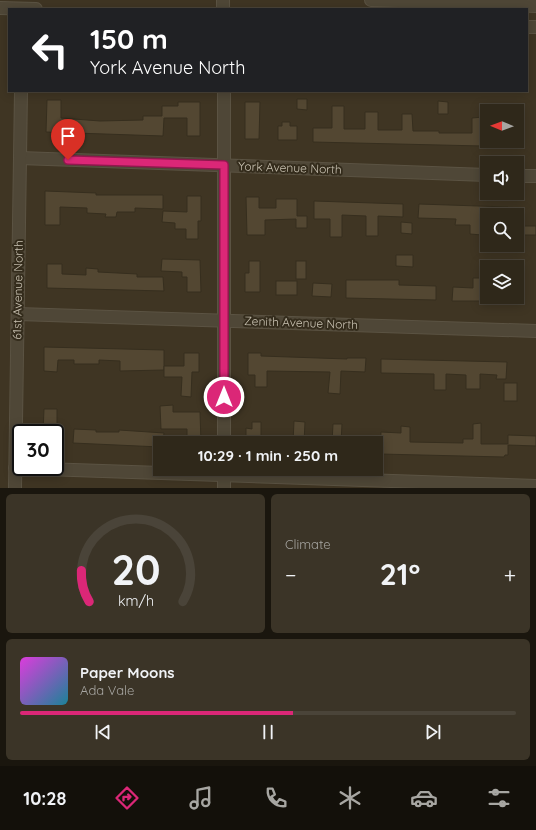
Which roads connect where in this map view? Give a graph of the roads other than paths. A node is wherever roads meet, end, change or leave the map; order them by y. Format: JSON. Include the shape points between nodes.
{"nodes":[{"id":1,"x":371,"y":0,"type":"edge"},
{"id":2,"x":536,"y":6,"type":"edge"},
{"id":3,"x":21,"y":92,"type":"edge"},
{"id":4,"x":224,"y":92,"type":"edge"},
{"id":5,"x":20,"y":158,"type":"junction"},
{"id":6,"x":224,"y":165,"type":"junction"},
{"id":7,"x":480,"y":174,"type":"edge"},
{"id":8,"x":524,"y":176,"type":"edge"},
{"id":9,"x":536,"y":176,"type":"edge"},
{"id":10,"x":18,"y":314,"type":"junction"},
{"id":11,"x":224,"y":320,"type":"junction"},
{"id":12,"x":536,"y":331,"type":"edge"},
{"id":13,"x":16,"y":424,"type":"edge"},
{"id":14,"x":224,"y":436,"type":"edge"},
{"id":15,"x":64,"y":469,"type":"edge"},
{"id":16,"x":153,"y":471,"type":"edge"},
{"id":17,"x":15,"y":476,"type":"edge"},
{"id":18,"x":224,"y":476,"type":"edge"},
{"id":19,"x":313,"y":476,"type":"edge"},
{"id":20,"x":536,"y":486,"type":"edge"},
{"id":21,"x":15,"y":488,"type":"edge"},
{"id":22,"x":224,"y":488,"type":"edge"}],
"edges":[{"from":1,"to":2,"type":"street"},
{"from":3,"to":5,"type":"street","name":"61st Avenue North"},
{"from":4,"to":6,"type":"street"},
{"from":5,"to":6,"type":"street","name":"York Avenue North"},
{"from":5,"to":10,"type":"street","name":"61st Avenue North"},
{"from":6,"to":7,"type":"street","name":"York Avenue North"},
{"from":6,"to":11,"type":"street"},
{"from":8,"to":9,"type":"street"},
{"from":10,"to":11,"type":"street","name":"Zenith Avenue North"},
{"from":10,"to":13,"type":"street","name":"61st Avenue North"},
{"from":11,"to":12,"type":"street","name":"Zenith Avenue North"},
{"from":11,"to":14,"type":"street"},
{"from":15,"to":16,"type":"street"},
{"from":17,"to":21,"type":"street","name":"61st Avenue North"},
{"from":18,"to":22,"type":"street"},
{"from":19,"to":20,"type":"street"}]}
